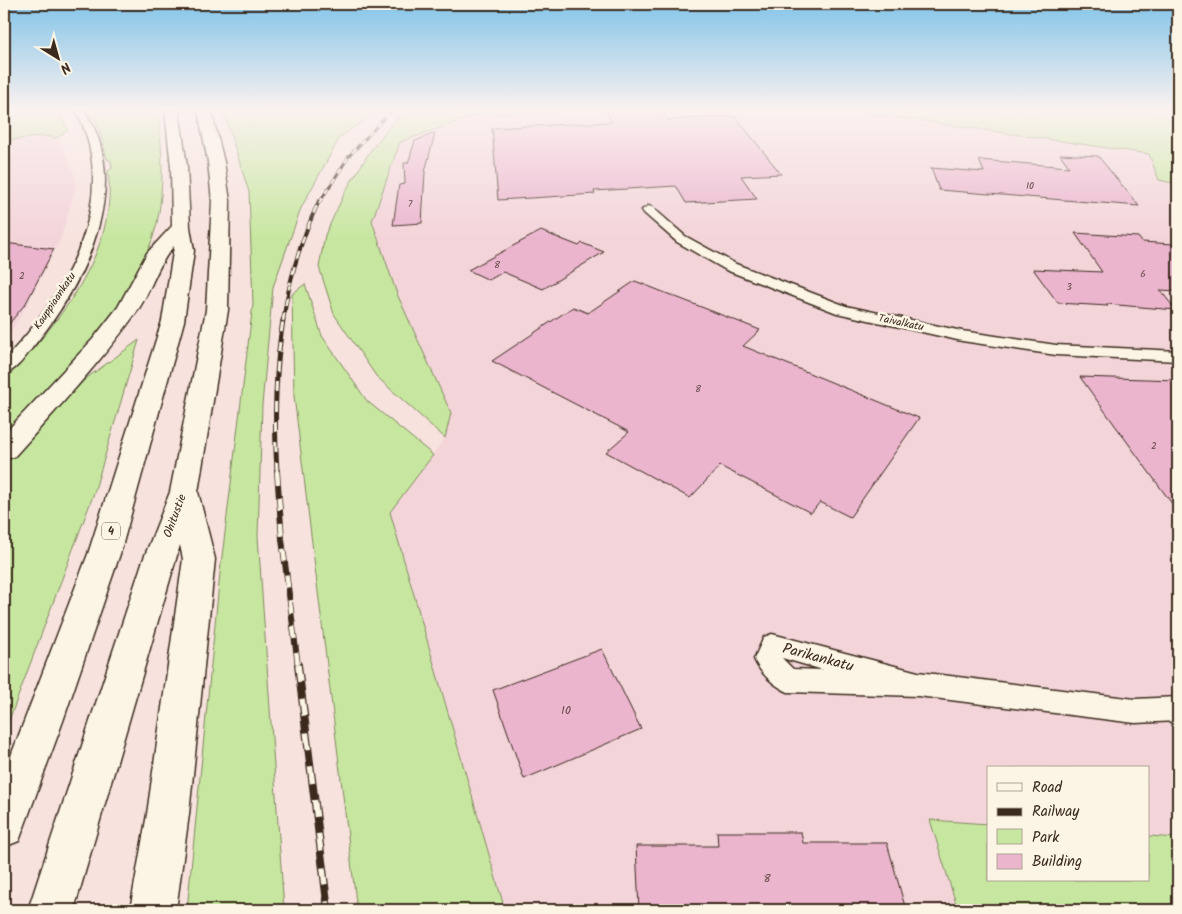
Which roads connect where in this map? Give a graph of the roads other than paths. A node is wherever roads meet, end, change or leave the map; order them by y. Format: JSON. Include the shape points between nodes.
{"nodes":[{"id":1,"x":96,"y":153,"type":"edge"},
{"id":2,"x":177,"y":153,"type":"edge"},
{"id":3,"x":214,"y":153,"type":"edge"},
{"id":4,"x":648,"y":210,"type":"dead end"},
{"id":5,"x":181,"y":227,"type":"junction"},
{"id":6,"x":1178,"y":356,"type":"edge"},
{"id":7,"x":4,"y":369,"type":"edge"},
{"id":8,"x":4,"y":450,"type":"edge"},
{"id":9,"x":184,"y":492,"type":"junction"},
{"id":10,"x":918,"y":684,"type":"junction"},
{"id":11,"x":1178,"y":709,"type":"edge"},
{"id":12,"x":4,"y":826,"type":"edge"},
{"id":13,"x":51,"y":910,"type":"edge"},
{"id":14,"x":153,"y":910,"type":"edge"}],
"edges":[{"from":1,"to":7,"type":"street","name":"Kauppiaankatu","via":[[97,207],[81,262],[61,297]]},
{"from":2,"to":5,"type":"highway","number":"4"},
{"from":3,"to":9,"type":"highway","name":"Ohitustie","via":[[221,202],[218,310]]},
{"from":4,"to":6,"type":"street","name":"Taivalkatu","via":[[681,239],[731,267],[842,310],[962,336],[1056,350]]},
{"from":5,"to":8,"type":"highway","via":[[154,257],[128,309],[101,344]]},
{"from":5,"to":12,"type":"highway","number":"4","via":[[184,251],[170,330],[104,554]]},
{"from":9,"to":13,"type":"highway","name":"Ohitustie","via":[[158,563]]},
{"from":9,"to":14,"type":"highway","via":[[200,559]]},
{"from":10,"to":10,"type":"street","name":"Parikankatu","via":[[772,645],[766,658],[788,680]]},
{"from":10,"to":11,"type":"street","name":"Parikankatu","via":[[1136,711]]}]}
